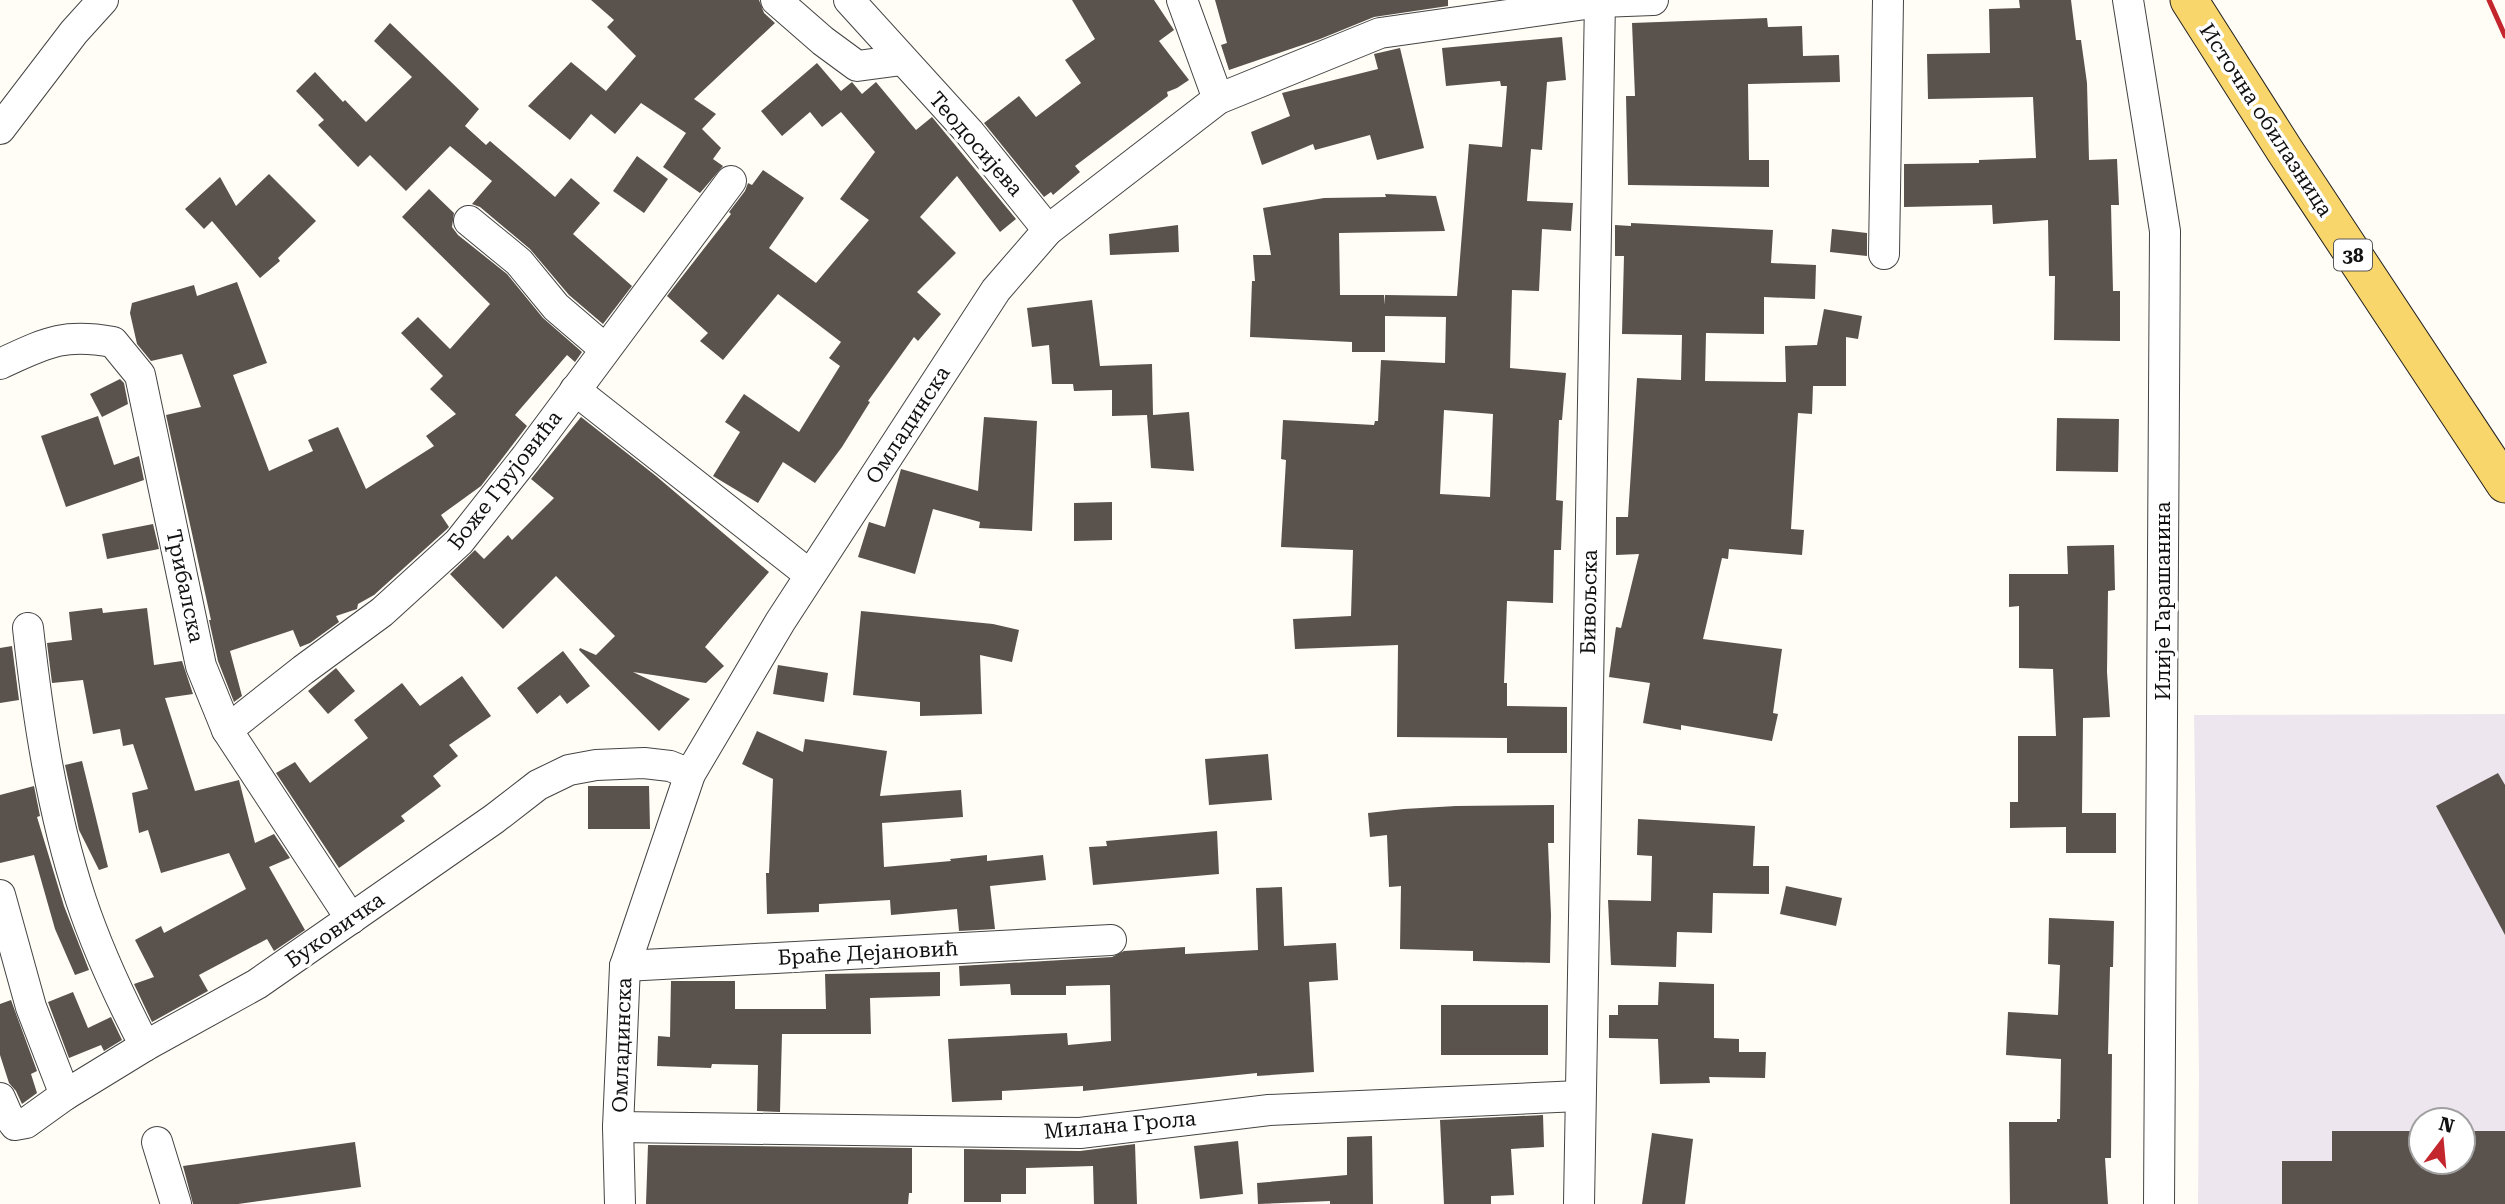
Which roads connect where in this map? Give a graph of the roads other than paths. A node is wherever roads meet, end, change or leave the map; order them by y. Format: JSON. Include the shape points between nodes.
{"nodes":[{"id":1,"x":103,"y":0,"type":"edge"},
{"id":2,"x":776,"y":0,"type":"edge"},
{"id":3,"x":849,"y":0,"type":"edge"},
{"id":4,"x":1182,"y":0,"type":"edge"},
{"id":5,"x":1653,"y":0,"type":"edge"},
{"id":6,"x":1888,"y":0,"type":"edge"},
{"id":7,"x":2128,"y":0,"type":"edge"},
{"id":8,"x":1600,"y":1,"type":"edge"},
{"id":9,"x":2196,"y":13,"type":"edge"},
{"id":10,"x":902,"y":60,"type":"junction"},
{"id":11,"x":1218,"y":99,"type":"junction"},
{"id":12,"x":0,"y":129,"type":"edge"},
{"id":13,"x":731,"y":181,"type":"dead end"},
{"id":14,"x":469,"y":221,"type":"dead end"},
{"id":15,"x":1048,"y":230,"type":"junction"},
{"id":16,"x":1884,"y":254,"type":"dead end"},
{"id":17,"x":605,"y":349,"type":"junction"},
{"id":18,"x":0,"y":364,"type":"edge"},
{"id":19,"x":575,"y":390,"type":"junction"},
{"id":20,"x":2505,"y":484,"type":"edge"},
{"id":21,"x":810,"y":575,"type":"junction"},
{"id":22,"x":28,"y":628,"type":"dead end"},
{"id":23,"x":228,"y":730,"type":"junction"},
{"id":24,"x":690,"y":774,"type":"junction"},
{"id":25,"x":0,"y":895,"type":"edge"},
{"id":26,"x":351,"y":919,"type":"junction"},
{"id":27,"x":1111,"y":940,"type":"dead end"},
{"id":28,"x":625,"y":966,"type":"junction"},
{"id":29,"x":145,"y":1046,"type":"junction"},
{"id":30,"x":65,"y":1095,"type":"junction"},
{"id":31,"x":1579,"y":1096,"type":"junction"},
{"id":32,"x":0,"y":1098,"type":"edge"},
{"id":33,"x":618,"y":1127,"type":"junction"},
{"id":34,"x":157,"y":1142,"type":"dead end"},
{"id":35,"x":176,"y":1204,"type":"edge"},
{"id":36,"x":620,"y":1204,"type":"edge"},
{"id":37,"x":1579,"y":1204,"type":"edge"},
{"id":38,"x":2159,"y":1204,"type":"edge"}],
"edges":[{"from":1,"to":12,"type":"street"},
{"from":2,"to":10,"type":"street","via":[[858,66]]},
{"from":3,"to":10,"type":"street","name":"Теодосијева"},
{"from":4,"to":11,"type":"street"},
{"from":5,"to":8,"type":"street"},
{"from":6,"to":16,"type":"street"},
{"from":7,"to":38,"type":"street","name":"Илије Гарашанина","via":[[2165,231]]},
{"from":8,"to":11,"type":"street","name":"Омладинска","via":[[1380,33]]},
{"from":8,"to":31,"type":"street","name":"Бивољска"},
{"from":9,"to":20,"type":"main road","name":"Источна обилазница","number":"38"},
{"from":10,"to":15,"type":"street","name":"Теодосијева","via":[[969,132]]},
{"from":11,"to":15,"type":"street","name":"Омладинска"},
{"from":13,"to":17,"type":"street","name":"Боже Грујовића"},
{"from":14,"to":17,"type":"street","via":[[519,262],[556,307]]},
{"from":15,"to":21,"type":"street","name":"Омладинска","via":[[996,290]]},
{"from":17,"to":19,"type":"street","name":"Боже Грујовића"},
{"from":18,"to":23,"type":"street","name":"Трибалска","via":[[50,341],[87,338],[113,342],[140,375],[201,666]]},
{"from":19,"to":21,"type":"street"},
{"from":19,"to":23,"type":"street","name":"Боже Грујовића","via":[[459,542],[382,612]]},
{"from":21,"to":24,"type":"street","name":"Омладинска"},
{"from":22,"to":29,"type":"street","via":[[46,757],[70,864],[97,945]]},
{"from":23,"to":26,"type":"street","name":"Трибалска"},
{"from":24,"to":26,"type":"street","name":"Буковичка","via":[[644,763],[569,770],[538,785]]},
{"from":24,"to":28,"type":"street","name":"Омладинска"},
{"from":25,"to":30,"type":"street","via":[[31,1007]]},
{"from":26,"to":29,"type":"street","name":"Буковичка","via":[[257,984]]},
{"from":27,"to":28,"type":"street","name":"Браће Дејановић"},
{"from":28,"to":33,"type":"street","name":"Омладинска"},
{"from":29,"to":30,"type":"street","name":"Буковичка"},
{"from":30,"to":32,"type":"street","name":"Буковичка","via":[[21,1125],[15,1125]]},
{"from":31,"to":33,"type":"street","name":"Милана Грола","via":[[1269,1110],[1080,1133]]},
{"from":31,"to":37,"type":"street","name":"Бивољска"},
{"from":33,"to":36,"type":"street","name":"Омладинска"},
{"from":34,"to":35,"type":"street"}]}
